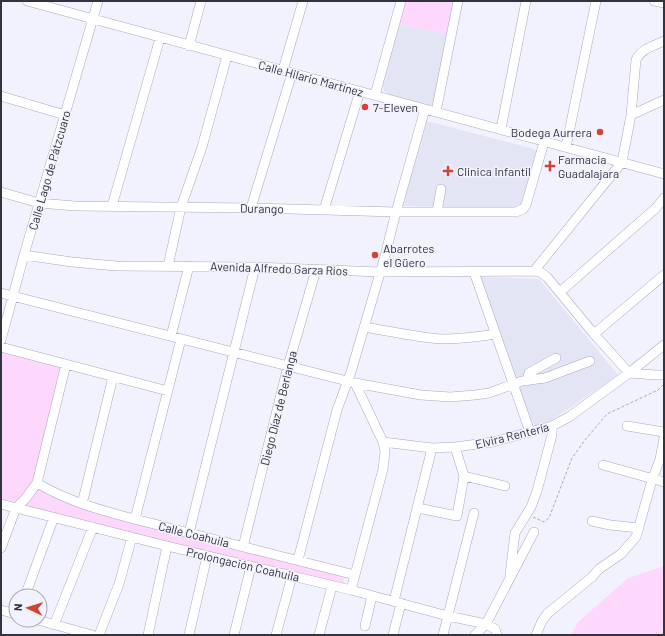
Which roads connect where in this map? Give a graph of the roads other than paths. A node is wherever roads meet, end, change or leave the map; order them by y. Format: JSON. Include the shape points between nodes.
{"nodes":[{"id":1,"x":27,"y":1,"type":"edge"},
{"id":2,"x":98,"y":1,"type":"edge"},
{"id":3,"x":201,"y":1,"type":"edge"},
{"id":4,"x":303,"y":1,"type":"edge"},
{"id":5,"x":401,"y":1,"type":"edge"},
{"id":6,"x":458,"y":1,"type":"edge"},
{"id":7,"x":526,"y":1,"type":"edge"},
{"id":8,"x":596,"y":1,"type":"edge"},
{"id":9,"x":654,"y":1,"type":"edge"},
{"id":10,"x":664,"y":3,"type":"edge"},
{"id":11,"x":93,"y":19,"type":"junction"},
{"id":12,"x":160,"y":38,"type":"junction"},
{"id":13,"x":664,"y":41,"type":"edge"},
{"id":14,"x":190,"y":46,"type":"junction"},
{"id":15,"x":227,"y":56,"type":"junction"},
{"id":16,"x":287,"y":71,"type":"junction"},
{"id":17,"x":360,"y":91,"type":"junction"},
{"id":18,"x":375,"y":95,"type":"junction"},
{"id":19,"x":1,"y":96,"type":"edge"},
{"id":20,"x":664,"y":100,"type":"edge"},
{"id":21,"x":425,"y":109,"type":"junction"},
{"id":22,"x":436,"y":112,"type":"junction"},
{"id":23,"x":65,"y":115,"type":"junction"},
{"id":24,"x":631,"y":115,"type":"junction"},
{"id":25,"x":501,"y":129,"type":"junction"},
{"id":26,"x":544,"y":142,"type":"junction"},
{"id":27,"x":566,"y":148,"type":"junction"},
{"id":28,"x":622,"y":162,"type":"junction"},
{"id":29,"x":664,"y":174,"type":"edge"},
{"id":30,"x":441,"y":189,"type":"dead end"},
{"id":31,"x":1,"y":192,"type":"edge"},
{"id":32,"x":664,"y":198,"type":"edge"},
{"id":33,"x":39,"y":203,"type":"junction"},
{"id":34,"x":112,"y":206,"type":"junction"},
{"id":35,"x":181,"y":207,"type":"junction"},
{"id":36,"x":251,"y":208,"type":"junction"},
{"id":37,"x":324,"y":210,"type":"junction"},
{"id":38,"x":396,"y":212,"type":"junction"},
{"id":39,"x":437,"y":212,"type":"junction"},
{"id":40,"x":24,"y":254,"type":"junction"},
{"id":41,"x":168,"y":266,"type":"junction"},
{"id":42,"x":189,"y":266,"type":"junction"},
{"id":43,"x":255,"y":267,"type":"junction"},
{"id":44,"x":316,"y":270,"type":"junction"},
{"id":45,"x":534,"y":271,"type":"junction"},
{"id":46,"x":380,"y":272,"type":"junction"},
{"id":47,"x":474,"y":272,"type":"junction"},
{"id":48,"x":664,"y":275,"type":"edge"},
{"id":49,"x":560,"y":292,"type":"junction"},
{"id":50,"x":1,"y":293,"type":"edge"},
{"id":51,"x":13,"y":296,"type":"junction"},
{"id":52,"x":364,"y":327,"type":"junction"},
{"id":53,"x":496,"y":334,"type":"junction"},
{"id":54,"x":594,"y":334,"type":"junction"},
{"id":55,"x":170,"y":336,"type":"junction"},
{"id":56,"x":181,"y":339,"type":"junction"},
{"id":57,"x":1,"y":340,"type":"edge"},
{"id":58,"x":664,"y":345,"type":"edge"},
{"id":59,"x":1,"y":347,"type":"edge"},
{"id":60,"x":233,"y":352,"type":"junction"},
{"id":61,"x":556,"y":358,"type":"dead end"},
{"id":62,"x":590,"y":361,"type":"dead end"},
{"id":63,"x":66,"y":364,"type":"junction"},
{"id":64,"x":288,"y":366,"type":"junction"},
{"id":65,"x":629,"y":373,"type":"junction"},
{"id":66,"x":664,"y":375,"type":"edge"},
{"id":67,"x":113,"y":377,"type":"junction"},
{"id":68,"x":527,"y":381,"type":"junction"},
{"id":69,"x":351,"y":382,"type":"junction"},
{"id":70,"x":513,"y":384,"type":"junction"},
{"id":71,"x":168,"y":391,"type":"junction"},
{"id":72,"x":552,"y":426,"type":"junction"},
{"id":73,"x":627,"y":426,"type":"dead end"},
{"id":74,"x":530,"y":432,"type":"junction"},
{"id":75,"x":664,"y":432,"type":"edge"},
{"id":76,"x":664,"y":438,"type":"edge"},
{"id":77,"x":383,"y":442,"type":"junction"},
{"id":78,"x":432,"y":448,"type":"junction"},
{"id":79,"x":455,"y":448,"type":"junction"},
{"id":80,"x":662,"y":457,"type":"edge"},
{"id":81,"x":603,"y":465,"type":"dead end"},
{"id":82,"x":464,"y":476,"type":"junction"},
{"id":83,"x":652,"y":480,"type":"junction"},
{"id":84,"x":664,"y":482,"type":"edge"},
{"id":85,"x":37,"y":483,"type":"junction"},
{"id":86,"x":505,"y":486,"type":"dead end"},
{"id":87,"x":1,"y":504,"type":"edge"},
{"id":88,"x":82,"y":504,"type":"junction"},
{"id":89,"x":16,"y":508,"type":"junction"},
{"id":90,"x":418,"y":508,"type":"junction"},
{"id":91,"x":54,"y":517,"type":"junction"},
{"id":92,"x":474,"y":517,"type":"dead end"},
{"id":93,"x":135,"y":519,"type":"junction"},
{"id":94,"x":592,"y":521,"type":"dead end"},
{"id":95,"x":93,"y":527,"type":"junction"},
{"id":96,"x":639,"y":528,"type":"junction"},
{"id":97,"x":534,"y":532,"type":"dead end"},
{"id":98,"x":189,"y":533,"type":"junction"},
{"id":99,"x":132,"y":537,"type":"junction"},
{"id":100,"x":167,"y":546,"type":"junction"},
{"id":101,"x":243,"y":547,"type":"junction"},
{"id":102,"x":1,"y":548,"type":"edge"},
{"id":103,"x":208,"y":556,"type":"junction"},
{"id":104,"x":298,"y":560,"type":"junction"},
{"id":105,"x":251,"y":566,"type":"junction"},
{"id":106,"x":355,"y":574,"type":"junction"},
{"id":107,"x":292,"y":576,"type":"junction"},
{"id":108,"x":510,"y":576,"type":"junction"},
{"id":109,"x":332,"y":586,"type":"junction"},
{"id":110,"x":28,"y":588,"type":"edge"},
{"id":111,"x":351,"y":590,"type":"junction"},
{"id":112,"x":372,"y":596,"type":"junction"},
{"id":113,"x":397,"y":602,"type":"junction"},
{"id":114,"x":448,"y":616,"type":"junction"},
{"id":115,"x":48,"y":624,"type":"edge"},
{"id":116,"x":486,"y":624,"type":"junction"},
{"id":117,"x":365,"y":626,"type":"dead end"},
{"id":118,"x":59,"y":629,"type":"edge"},
{"id":119,"x":92,"y":635,"type":"edge"},
{"id":120,"x":99,"y":635,"type":"edge"},
{"id":121,"x":148,"y":635,"type":"edge"},
{"id":122,"x":190,"y":635,"type":"edge"},
{"id":123,"x":234,"y":635,"type":"edge"},
{"id":124,"x":276,"y":635,"type":"edge"},
{"id":125,"x":319,"y":635,"type":"edge"},
{"id":126,"x":393,"y":635,"type":"edge"},
{"id":127,"x":444,"y":635,"type":"edge"},
{"id":128,"x":475,"y":635,"type":"edge"},
{"id":129,"x":497,"y":635,"type":"edge"},
{"id":130,"x":536,"y":635,"type":"edge"}],
"edges":[{"from":1,"to":11,"type":"street","name":"Calle Hilario Martínez"},
{"from":2,"to":11,"type":"street","name":"Calle Lago de Pátzcuaro"},
{"from":3,"to":14,"type":"street"},
{"from":4,"to":16,"type":"street"},
{"from":5,"to":18,"type":"street"},
{"from":6,"to":22,"type":"street"},
{"from":7,"to":25,"type":"street"},
{"from":8,"to":27,"type":"street"},
{"from":9,"to":10,"type":"street"},
{"from":11,"to":12,"type":"street","name":"Calle Hilario Martínez"},
{"from":11,"to":23,"type":"street","name":"Calle Lago de Pátzcuaro"},
{"from":12,"to":14,"type":"street","name":"Calle Hilario Martínez"},
{"from":12,"to":34,"type":"street"},
{"from":13,"to":24,"type":"street","via":[[645,49],[636,60]]},
{"from":14,"to":15,"type":"street","name":"Calle Hilario Martínez"},
{"from":15,"to":16,"type":"street","name":"Calle Hilario Martínez"},
{"from":15,"to":35,"type":"street","via":[[202,147]]},
{"from":16,"to":17,"type":"street","name":"Calle Hilario Martínez"},
{"from":16,"to":36,"type":"street"},
{"from":17,"to":18,"type":"street","name":"Calle Hilario Martínez"},
{"from":17,"to":37,"type":"street"},
{"from":18,"to":21,"type":"street","name":"Calle Hilario Martínez"},
{"from":19,"to":23,"type":"street"},
{"from":20,"to":24,"type":"street"},
{"from":21,"to":22,"type":"street","name":"Calle Hilario Martínez"},
{"from":21,"to":38,"type":"street"},
{"from":22,"to":25,"type":"street","name":"Calle Hilario Martínez"},
{"from":23,"to":33,"type":"street","name":"Calle Lago de Pátzcuaro"},
{"from":24,"to":28,"type":"street"},
{"from":25,"to":26,"type":"street","name":"Calle Hilario Martínez"},
{"from":26,"to":27,"type":"street","name":"Calle Hilario Martínez"},
{"from":26,"to":39,"type":"street","name":"Durango","via":[[523,209],[512,213]]},
{"from":27,"to":28,"type":"street","name":"Calle Hilario Martínez"},
{"from":28,"to":29,"type":"street","name":"Calle Hilario Martínez"},
{"from":28,"to":45,"type":"street"},
{"from":30,"to":39,"type":"street"},
{"from":31,"to":33,"type":"street","name":"Durango"},
{"from":32,"to":49,"type":"street","via":[[656,208]]},
{"from":33,"to":34,"type":"street","name":"Durango"},
{"from":33,"to":40,"type":"street","name":"Calle Lago de Pátzcuaro"},
{"from":34,"to":35,"type":"street","name":"Durango"},
{"from":35,"to":36,"type":"street","name":"Durango"},
{"from":35,"to":41,"type":"street"},
{"from":36,"to":37,"type":"street","name":"Durango"},
{"from":37,"to":38,"type":"street","name":"Durango"},
{"from":38,"to":39,"type":"street","name":"Durango"},
{"from":38,"to":46,"type":"street"},
{"from":40,"to":41,"type":"street","name":"Avenida Alfredo Garza Ríos","via":[[95,264]]},
{"from":40,"to":51,"type":"street","name":"Calle Lago de Pátzcuaro"},
{"from":41,"to":42,"type":"street","name":"Avenida Alfredo Garza Ríos"},
{"from":42,"to":43,"type":"street","name":"Avenida Alfredo Garza Ríos"},
{"from":42,"to":55,"type":"street"},
{"from":43,"to":44,"type":"street","name":"Avenida Alfredo Garza Ríos"},
{"from":43,"to":60,"type":"street"},
{"from":44,"to":46,"type":"street","name":"Avenida Alfredo Garza Ríos"},
{"from":44,"to":64,"type":"street","name":"Diego Díaz de Berlanga"},
{"from":45,"to":47,"type":"street","name":"Avenida Alfredo Garza Ríos"},
{"from":45,"to":49,"type":"street","via":[[544,274]]},
{"from":46,"to":47,"type":"street","name":"Avenida Alfredo Garza Ríos"},
{"from":46,"to":52,"type":"street"},
{"from":47,"to":53,"type":"street"},
{"from":48,"to":54,"type":"street"},
{"from":49,"to":54,"type":"street"},
{"from":50,"to":51,"type":"street"},
{"from":51,"to":55,"type":"street"},
{"from":51,"to":57,"type":"street","name":"Calle Lago de Pátzcuaro"},
{"from":52,"to":53,"type":"street","via":[[430,338],[456,339]]},
{"from":52,"to":69,"type":"street"},
{"from":53,"to":70,"type":"street"},
{"from":54,"to":65,"type":"street"},
{"from":55,"to":56,"type":"street"},
{"from":56,"to":60,"type":"street"},
{"from":56,"to":71,"type":"street"},
{"from":58,"to":65,"type":"street","name":"Elvira Rentería"},
{"from":59,"to":63,"type":"street"},
{"from":60,"to":64,"type":"street"},
{"from":60,"to":98,"type":"street"},
{"from":61,"to":68,"type":"street","via":[[529,373]]},
{"from":62,"to":68,"type":"street","via":[[545,378]]},
{"from":63,"to":67,"type":"street"},
{"from":63,"to":85,"type":"street"},
{"from":64,"to":69,"type":"street"},
{"from":64,"to":101,"type":"street","name":"Diego Díaz de Berlanga"},
{"from":65,"to":66,"type":"street"},
{"from":65,"to":72,"type":"street","name":"Elvira Rentería","via":[[569,417]]},
{"from":67,"to":71,"type":"street"},
{"from":67,"to":88,"type":"street"},
{"from":68,"to":70,"type":"street"},
{"from":69,"to":70,"type":"street","via":[[421,395],[450,397],[489,393]]},
{"from":69,"to":77,"type":"street"},
{"from":69,"to":104,"type":"street","via":[[337,410]]},
{"from":70,"to":74,"type":"street"},
{"from":71,"to":93,"type":"street"},
{"from":72,"to":74,"type":"street","name":"Elvira Rentería"},
{"from":72,"to":108,"type":"street","via":[[552,435],[537,490],[531,507],[515,533]]},
{"from":73,"to":75,"type":"street"},
{"from":74,"to":79,"type":"street","name":"Elvira Rentería","via":[[493,442]]},
{"from":76,"to":80,"type":"street"},
{"from":77,"to":78,"type":"street","name":"Elvira Rentería"},
{"from":77,"to":106,"type":"street","via":[[383,469]]},
{"from":78,"to":79,"type":"street","name":"Elvira Rentería"},
{"from":78,"to":90,"type":"street"},
{"from":79,"to":82,"type":"street"},
{"from":80,"to":83,"type":"street"},
{"from":81,"to":83,"type":"street"},
{"from":82,"to":86,"type":"street"},
{"from":82,"to":90,"type":"street","via":[[457,516]]},
{"from":83,"to":84,"type":"street"},
{"from":83,"to":96,"type":"street"},
{"from":85,"to":88,"type":"street","name":"Calle Coahuila","via":[[59,496]]},
{"from":85,"to":89,"type":"street"},
{"from":87,"to":89,"type":"street","name":"Prolongación Coahuila"},
{"from":88,"to":93,"type":"street","name":"Calle Coahuila"},
{"from":89,"to":91,"type":"street","name":"Prolongación Coahuila"},
{"from":89,"to":102,"type":"street"},
{"from":90,"to":113,"type":"street"},
{"from":91,"to":95,"type":"street","name":"Prolongación Coahuila"},
{"from":91,"to":110,"type":"street"},
{"from":92,"to":114,"type":"street"},
{"from":93,"to":98,"type":"street","name":"Calle Coahuila"},
{"from":94,"to":96,"type":"street"},
{"from":95,"to":99,"type":"street","name":"Prolongación Coahuila"},
{"from":95,"to":118,"type":"street"},
{"from":96,"to":130,"type":"street","via":[[627,549],[599,569],[548,614]]},
{"from":97,"to":108,"type":"street"},
{"from":98,"to":101,"type":"street","name":"Calle Coahuila"},
{"from":99,"to":100,"type":"street","name":"Prolongación Coahuila"},
{"from":99,"to":120,"type":"street","via":[[119,584]]},
{"from":100,"to":103,"type":"street","name":"Prolongación Coahuila"},
{"from":100,"to":121,"type":"street"},
{"from":101,"to":104,"type":"street","name":"Calle Coahuila"},
{"from":103,"to":105,"type":"street","name":"Prolongación Coahuila"},
{"from":103,"to":122,"type":"street"},
{"from":104,"to":106,"type":"street","name":"Calle Coahuila"},
{"from":105,"to":107,"type":"street","name":"Prolongación Coahuila"},
{"from":105,"to":123,"type":"street"},
{"from":106,"to":111,"type":"street"},
{"from":107,"to":109,"type":"street","name":"Prolongación Coahuila"},
{"from":107,"to":124,"type":"street"},
{"from":108,"to":116,"type":"street"},
{"from":109,"to":111,"type":"street","name":"Prolongación Coahuila"},
{"from":109,"to":125,"type":"street"},
{"from":111,"to":112,"type":"street","name":"Prolongación Coahuila"},
{"from":112,"to":113,"type":"street","name":"Prolongación Coahuila"},
{"from":112,"to":117,"type":"street"},
{"from":113,"to":114,"type":"street","name":"Prolongación Coahuila"},
{"from":113,"to":126,"type":"street"},
{"from":114,"to":116,"type":"street","name":"Prolongación Coahuila"},
{"from":114,"to":127,"type":"street"},
{"from":115,"to":118,"type":"street"},
{"from":116,"to":128,"type":"street"},
{"from":116,"to":129,"type":"street","via":[[495,629]]},
{"from":118,"to":119,"type":"street"}]}
